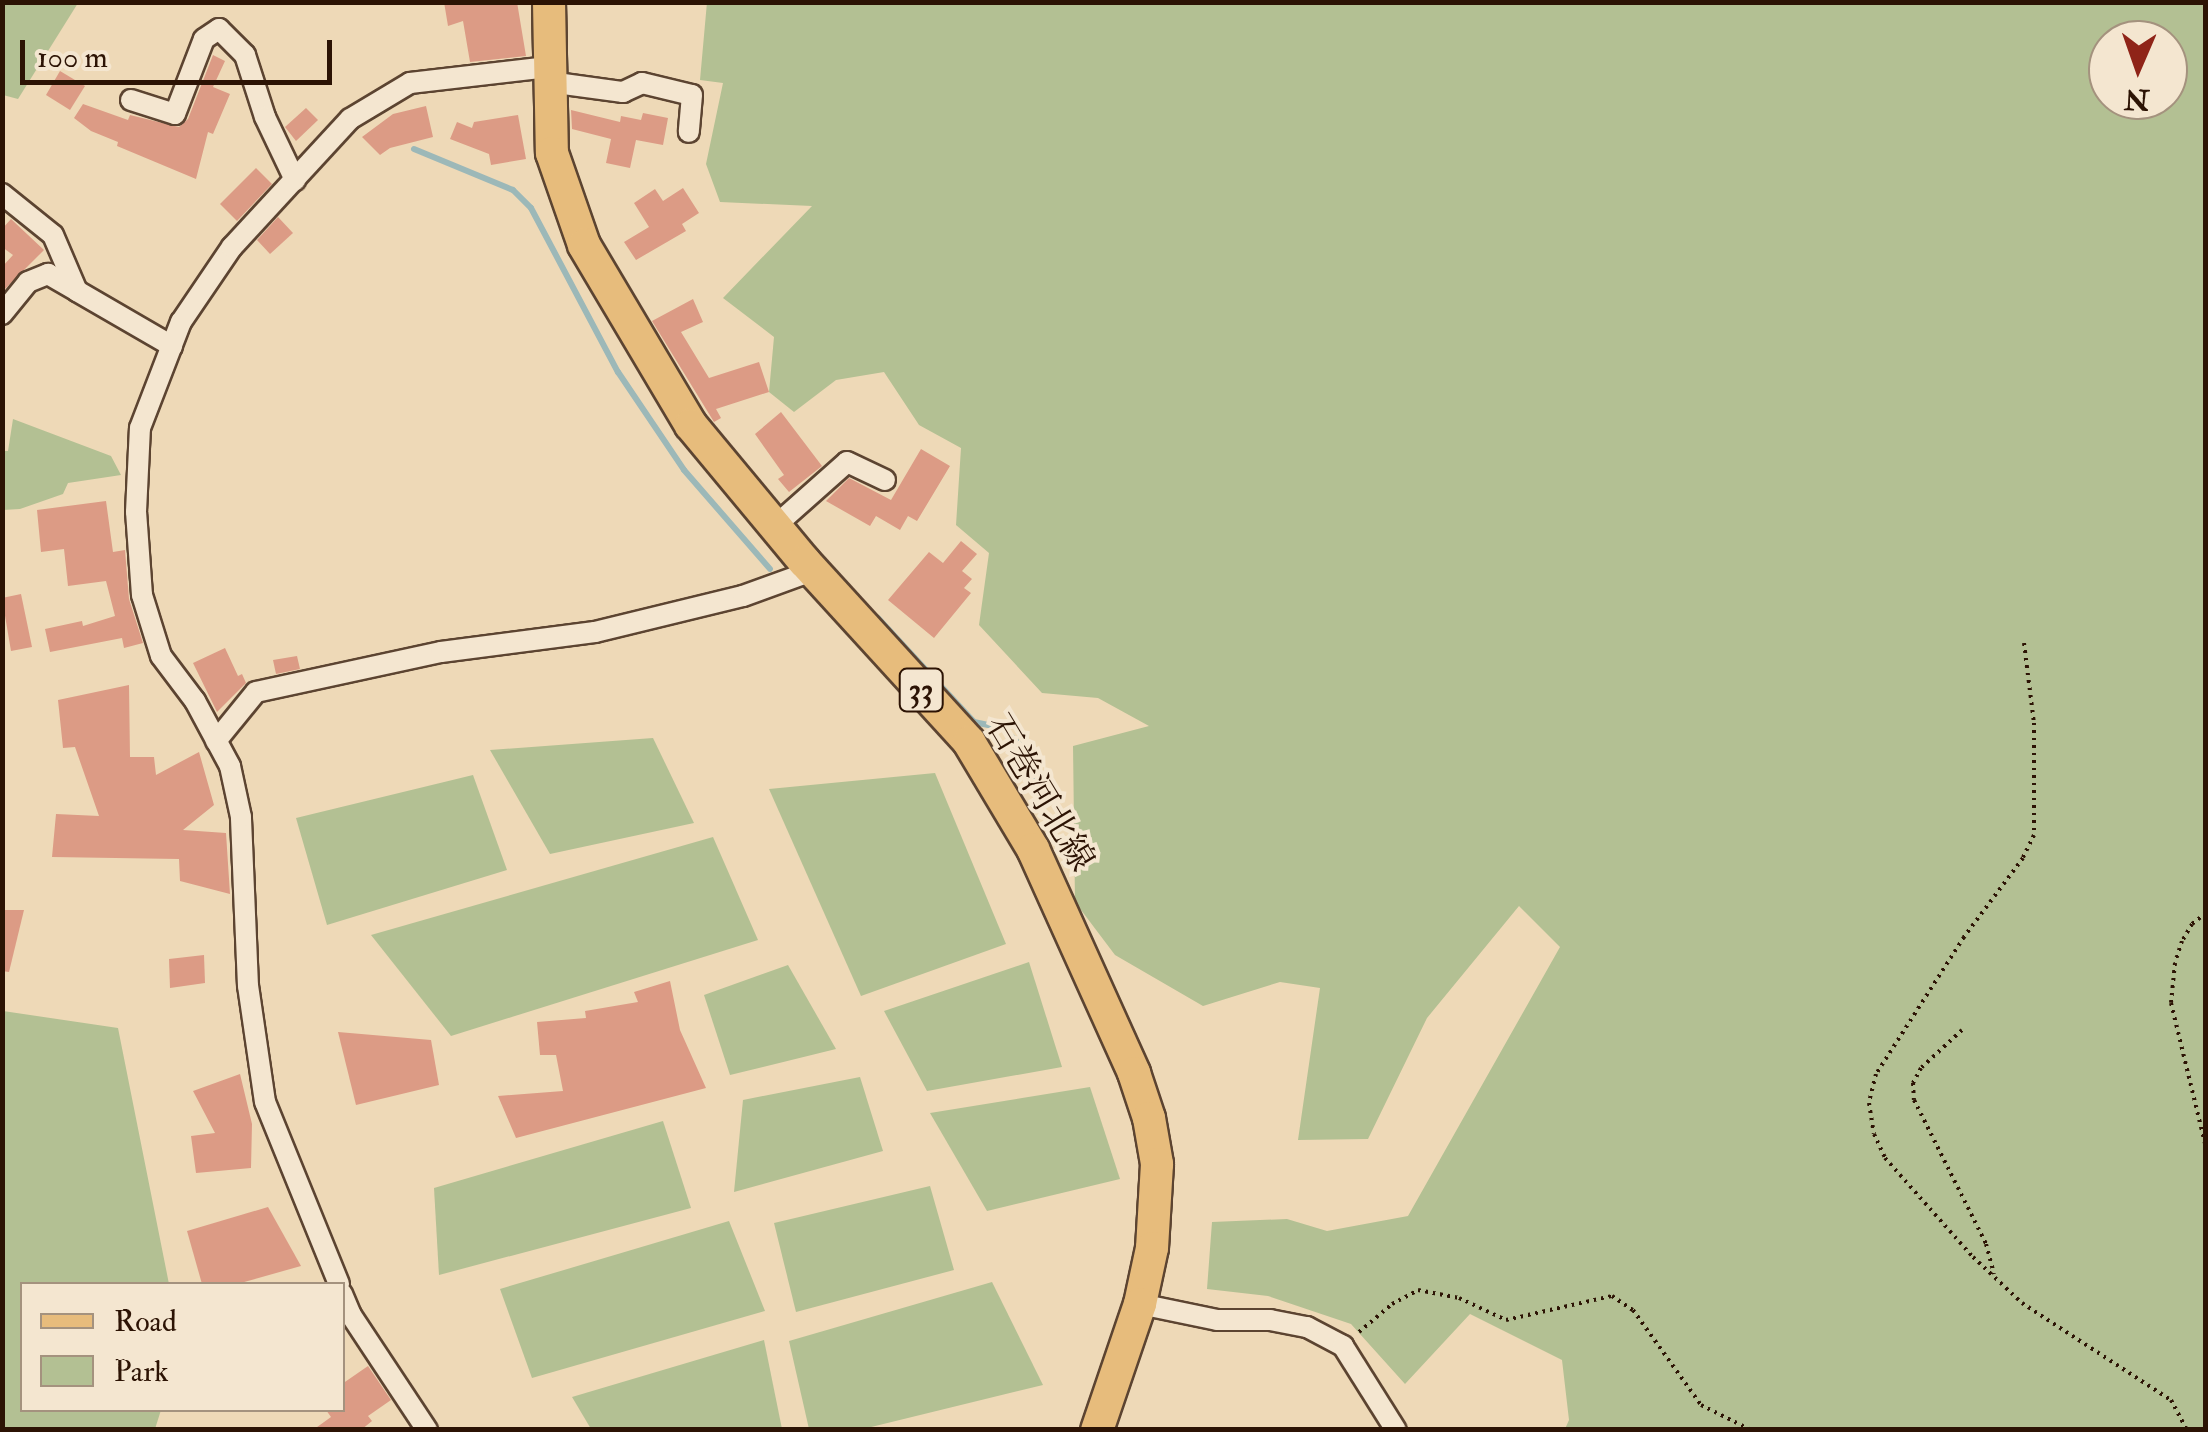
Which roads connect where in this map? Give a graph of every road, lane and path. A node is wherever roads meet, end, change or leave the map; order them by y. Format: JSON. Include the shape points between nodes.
{"nodes":[{"id":1,"x":549,"y":2,"type":"edge"},
{"id":2,"x":549,"y":74,"type":"junction"},
{"id":3,"x":131,"y":100,"type":"dead end"},
{"id":4,"x":689,"y":132,"type":"dead end"},
{"id":5,"x":295,"y":180,"type":"junction"},
{"id":6,"x":2,"y":194,"type":"edge"},
{"id":7,"x":77,"y":292,"type":"junction"},
{"id":8,"x":2,"y":314,"type":"edge"},
{"id":9,"x":172,"y":346,"type":"junction"},
{"id":10,"x":884,"y":480,"type":"dead end"},
{"id":11,"x":775,"y":526,"type":"junction"},
{"id":12,"x":812,"y":570,"type":"junction"},
{"id":13,"x":2024,"y":643,"type":"dead end"},
{"id":14,"x":216,"y":741,"type":"junction"},
{"id":15,"x":2206,"y":913,"type":"edge"},
{"id":16,"x":1962,"y":1030,"type":"dead end"},
{"id":17,"x":2206,"y":1148,"type":"edge"},
{"id":18,"x":1996,"y":1279,"type":"junction"},
{"id":19,"x":338,"y":1282,"type":"edge"},
{"id":20,"x":345,"y":1301,"type":"edge"},
{"id":21,"x":1140,"y":1304,"type":"junction"},
{"id":22,"x":1343,"y":1346,"type":"junction"},
{"id":23,"x":428,"y":1430,"type":"edge"},
{"id":24,"x":1098,"y":1430,"type":"edge"},
{"id":25,"x":1396,"y":1430,"type":"edge"},
{"id":26,"x":1752,"y":1430,"type":"edge"},
{"id":27,"x":2187,"y":1430,"type":"edge"}],
"edges":[{"from":1,"to":2,"type":"main road","name":"石巻河北線","number":"33"},
{"from":2,"to":4,"type":"street","via":[[623,92],[642,83],[692,95]]},
{"from":2,"to":5,"type":"street","via":[[410,83],[350,119]]},
{"from":2,"to":11,"type":"main road","name":"石巻河北線","number":"33","via":[[552,154],[584,245],[690,425]]},
{"from":3,"to":5,"type":"street","via":[[175,114],[204,39],[219,29],[245,54],[264,117]]},
{"from":5,"to":9,"type":"street","via":[[232,248]]},
{"from":6,"to":7,"type":"street","via":[[54,235]]},
{"from":7,"to":8,"type":"street","via":[[48,274],[28,282]]},
{"from":7,"to":9,"type":"street"},
{"from":9,"to":14,"type":"street","via":[[140,428],[136,512],[142,595],[160,656],[196,701]]},
{"from":10,"to":11,"type":"street","via":[[847,462]]},
{"from":11,"to":12,"type":"main road","name":"石巻河北線","number":"33"},
{"from":12,"to":14,"type":"street","via":[[744,596],[596,632],[441,652],[256,692]]},
{"from":12,"to":21,"type":"main road","name":"石巻河北線","number":"33","via":[[969,742],[1033,849],[1104,999],[1150,1118],[1157,1164],[1152,1248]]},
{"from":13,"to":18,"type":"path","via":[[2034,723],[2034,835],[1876,1074],[1869,1103],[1885,1158]]},
{"from":14,"to":19,"type":"street","via":[[230,766],[242,817],[248,986],[265,1102]]},
{"from":15,"to":17,"type":"path","via":[[2182,942],[2171,1003]]},
{"from":16,"to":18,"type":"path","via":[[1921,1068],[1914,1100],[1986,1244]]},
{"from":18,"to":27,"type":"path","via":[[2074,1342],[2171,1400]]},
{"from":20,"to":23,"type":"street"},
{"from":21,"to":22,"type":"street","via":[[1216,1320],[1306,1327]]},
{"from":21,"to":24,"type":"main road","name":"石巻河北線","number":"33"},
{"from":22,"to":25,"type":"street"},
{"from":22,"to":26,"type":"path","via":[[1418,1290],[1459,1298],[1506,1320],[1612,1296],[1633,1310],[1701,1405]]}]}
